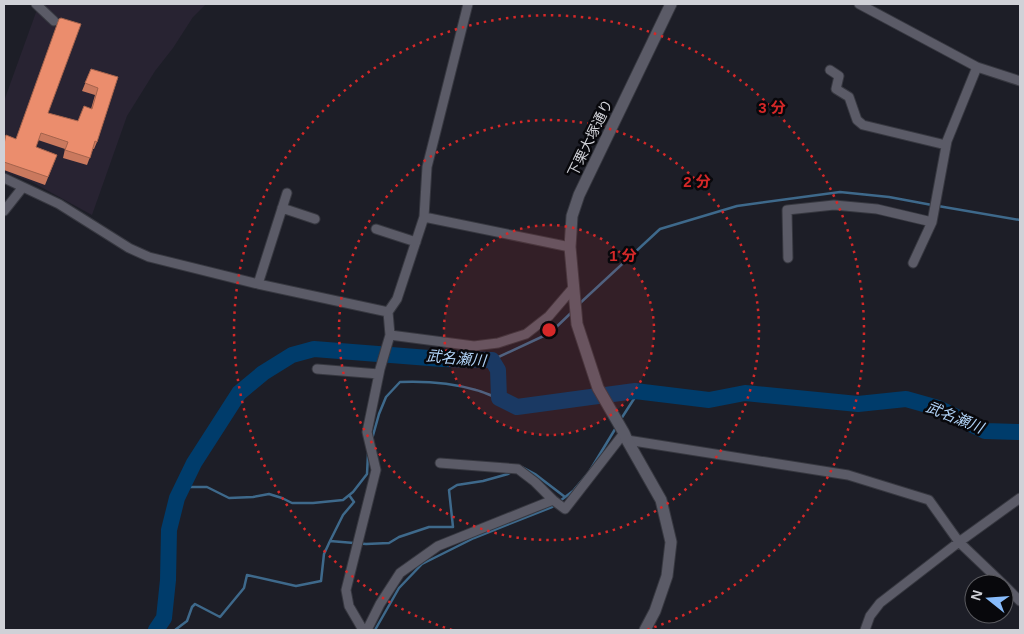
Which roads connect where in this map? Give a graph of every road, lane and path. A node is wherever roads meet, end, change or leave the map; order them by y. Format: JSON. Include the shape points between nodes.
{"nodes":[{"id":1,"x":36,"y":4,"type":"edge"},
{"id":2,"x":468,"y":4,"type":"edge"},
{"id":3,"x":671,"y":4,"type":"edge"},
{"id":4,"x":859,"y":4,"type":"edge"},
{"id":5,"x":54,"y":21,"type":"dead end"},
{"id":6,"x":977,"y":67,"type":"junction"},
{"id":7,"x":830,"y":70,"type":"dead end"},
{"id":8,"x":1020,"y":80,"type":"edge"},
{"id":9,"x":946,"y":145,"type":"junction"},
{"id":10,"x":4,"y":178,"type":"edge"},
{"id":11,"x":23,"y":187,"type":"junction"},
{"id":12,"x":287,"y":192,"type":"dead end"},
{"id":13,"x":282,"y":208,"type":"junction"},
{"id":14,"x":4,"y":211,"type":"edge"},
{"id":15,"x":424,"y":217,"type":"junction"},
{"id":16,"x":315,"y":220,"type":"dead end"},
{"id":17,"x":932,"y":222,"type":"junction"},
{"id":18,"x":376,"y":230,"type":"dead end"},
{"id":19,"x":416,"y":242,"type":"junction"},
{"id":20,"x":570,"y":247,"type":"junction"},
{"id":21,"x":788,"y":258,"type":"dead end"},
{"id":22,"x":913,"y":263,"type":"dead end"},
{"id":23,"x":258,"y":284,"type":"junction"},
{"id":24,"x":574,"y":291,"type":"junction"},
{"id":25,"x":388,"y":312,"type":"junction"},
{"id":26,"x":388,"y":338,"type":"junction"},
{"id":27,"x":317,"y":369,"type":"dead end"},
{"id":28,"x":379,"y":372,"type":"junction"},
{"id":29,"x":626,"y":437,"type":"junction"},
{"id":30,"x":440,"y":463,"type":"dead end"},
{"id":31,"x":1020,"y":498,"type":"edge"},
{"id":32,"x":553,"y":500,"type":"junction"},
{"id":33,"x":959,"y":542,"type":"junction"},
{"id":34,"x":993,"y":574,"type":"edge"},
{"id":35,"x":363,"y":630,"type":"edge"},
{"id":36,"x":367,"y":630,"type":"edge"},
{"id":37,"x":646,"y":630,"type":"edge"},
{"id":38,"x":865,"y":630,"type":"edge"}],
"edges":[{"from":1,"to":5,"type":"street"},
{"from":2,"to":15,"type":"street","via":[[427,167]]},
{"from":3,"to":20,"type":"street","name":"下栗大塚通り","via":[[580,195],[572,216]]},
{"from":4,"to":6,"type":"street"},
{"from":6,"to":8,"type":"street"},
{"from":6,"to":9,"type":"street"},
{"from":7,"to":9,"type":"street","via":[[839,76],[836,88],[849,98],[856,120],[863,125]]},
{"from":9,"to":17,"type":"street"},
{"from":10,"to":11,"type":"street"},
{"from":11,"to":14,"type":"street"},
{"from":11,"to":23,"type":"street","via":[[59,204],[149,257]]},
{"from":12,"to":13,"type":"street"},
{"from":13,"to":16,"type":"street"},
{"from":13,"to":23,"type":"street"},
{"from":15,"to":19,"type":"street"},
{"from":15,"to":20,"type":"street"},
{"from":17,"to":21,"type":"street","via":[[877,208],[834,205],[787,210]]},
{"from":17,"to":22,"type":"street"},
{"from":18,"to":19,"type":"street"},
{"from":19,"to":25,"type":"street","via":[[397,299]]},
{"from":20,"to":24,"type":"street","name":"下栗大塚通り"},
{"from":23,"to":25,"type":"street"},
{"from":24,"to":26,"type":"street","via":[[526,334],[498,343],[474,346]]},
{"from":24,"to":29,"type":"street","name":"下栗大塚通り","via":[[577,324],[598,388]]},
{"from":25,"to":26,"type":"street"},
{"from":26,"to":28,"type":"street"},
{"from":27,"to":28,"type":"street"},
{"from":28,"to":35,"type":"street","via":[[367,432],[376,470],[346,590],[349,606]]},
{"from":29,"to":32,"type":"street","via":[[565,509]]},
{"from":29,"to":33,"type":"street","via":[[848,475],[929,500]]},
{"from":29,"to":37,"type":"street","via":[[662,500],[671,542],[667,576]]},
{"from":30,"to":32,"type":"street","via":[[518,469]]},
{"from":31,"to":33,"type":"street"},
{"from":32,"to":36,"type":"street","via":[[438,546],[400,573]]},
{"from":33,"to":34,"type":"street"},
{"from":33,"to":38,"type":"street","via":[[880,603]]}]}
